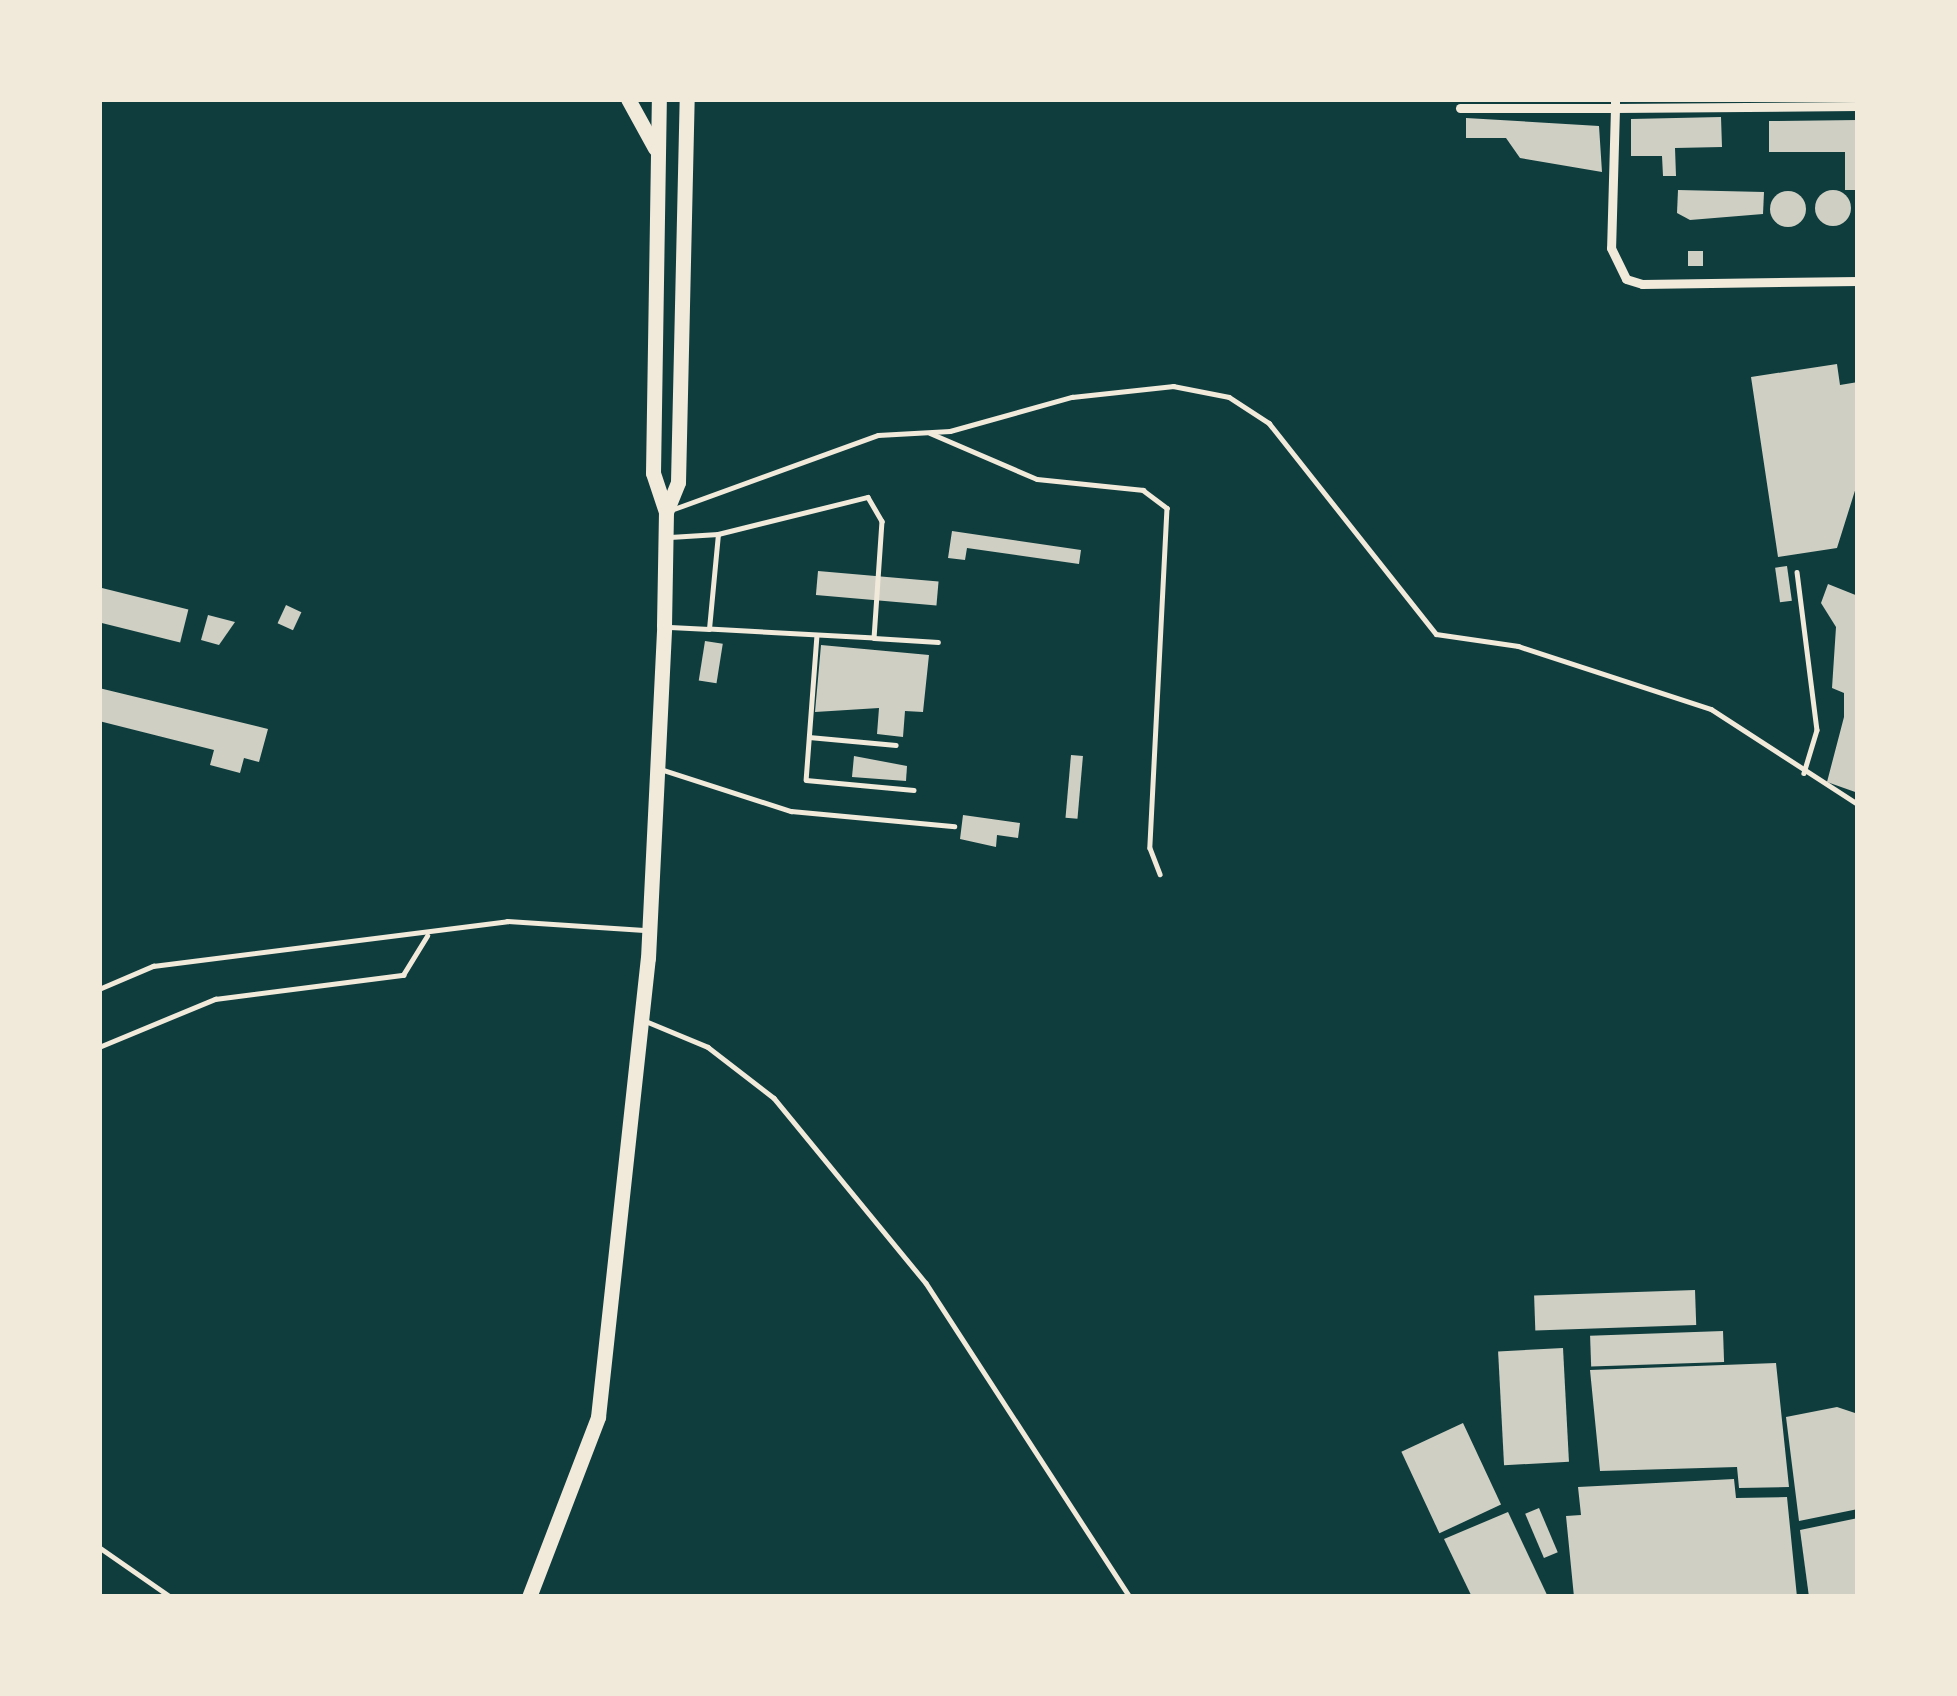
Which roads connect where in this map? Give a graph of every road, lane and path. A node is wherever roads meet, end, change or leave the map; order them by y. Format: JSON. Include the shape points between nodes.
{"nodes":[{"id":1,"x":628,"y":99,"type":"edge"},
{"id":2,"x":659,"y":99,"type":"edge"},
{"id":3,"x":687,"y":99,"type":"edge"},
{"id":4,"x":1492,"y":103,"type":"edge"},
{"id":5,"x":1616,"y":104,"type":"edge"},
{"id":6,"x":1858,"y":106,"type":"edge"},
{"id":7,"x":1460,"y":108,"type":"dead end"},
{"id":8,"x":659,"y":160,"type":"junction"},
{"id":9,"x":1858,"y":281,"type":"edge"},
{"id":10,"x":930,"y":434,"type":"junction"},
{"id":11,"x":666,"y":512,"type":"junction"},
{"id":12,"x":718,"y":534,"type":"junction"},
{"id":13,"x":665,"y":538,"type":"junction"},
{"id":14,"x":1797,"y":572,"type":"dead end"},
{"id":15,"x":664,"y":626,"type":"junction"},
{"id":16,"x":709,"y":629,"type":"junction"},
{"id":17,"x":818,"y":634,"type":"junction"},
{"id":18,"x":874,"y":638,"type":"junction"},
{"id":19,"x":938,"y":642,"type":"dead end"},
{"id":20,"x":809,"y":737,"type":"junction"},
{"id":21,"x":896,"y":745,"type":"dead end"},
{"id":22,"x":660,"y":769,"type":"junction"},
{"id":23,"x":1804,"y":773,"type":"junction"},
{"id":24,"x":914,"y":790,"type":"dead end"},
{"id":25,"x":1858,"y":804,"type":"edge"},
{"id":26,"x":954,"y":826,"type":"dead end"},
{"id":27,"x":1160,"y":874,"type":"dead end"},
{"id":28,"x":650,"y":929,"type":"junction"},
{"id":29,"x":427,"y":936,"type":"junction"},
{"id":30,"x":99,"y":989,"type":"edge"},
{"id":31,"x":642,"y":1021,"type":"junction"},
{"id":32,"x":99,"y":1047,"type":"edge"},
{"id":33,"x":99,"y":1547,"type":"edge"},
{"id":34,"x":171,"y":1597,"type":"edge"},
{"id":35,"x":529,"y":1597,"type":"edge"},
{"id":36,"x":1130,"y":1597,"type":"edge"}],
"edges":[{"from":1,"to":8,"type":"main road"},
{"from":2,"to":8,"type":"main road"},
{"from":3,"to":11,"type":"main road","via":[[678,482]]},
{"from":4,"to":5,"type":"street"},
{"from":4,"to":7,"type":"street"},
{"from":5,"to":6,"type":"street"},
{"from":5,"to":9,"type":"street","via":[[1611,248],[1626,279]]},
{"from":8,"to":11,"type":"main road","via":[[653,472]]},
{"from":10,"to":11,"type":"lane","via":[[878,435]]},
{"from":10,"to":23,"type":"lane","via":[[1072,397],[1173,386],[1229,397],[1269,423],[1412,617],[1436,634],[1518,646],[1711,709],[1770,738]]},
{"from":10,"to":27,"type":"lane","via":[[1037,479],[1142,490],[1167,508],[1150,848]]},
{"from":11,"to":13,"type":"main road"},
{"from":12,"to":13,"type":"lane"},
{"from":12,"to":16,"type":"lane"},
{"from":12,"to":18,"type":"lane","via":[[868,497],[882,521]]},
{"from":13,"to":15,"type":"main road"},
{"from":14,"to":23,"type":"lane","via":[[1817,730]]},
{"from":15,"to":16,"type":"lane"},
{"from":15,"to":22,"type":"main road"},
{"from":16,"to":17,"type":"lane"},
{"from":17,"to":18,"type":"lane"},
{"from":17,"to":20,"type":"lane"},
{"from":18,"to":19,"type":"lane"},
{"from":20,"to":21,"type":"lane"},
{"from":20,"to":24,"type":"lane","via":[[806,780]]},
{"from":22,"to":26,"type":"lane","via":[[790,811]]},
{"from":22,"to":28,"type":"main road"},
{"from":23,"to":25,"type":"lane"},
{"from":28,"to":29,"type":"lane","via":[[508,921]]},
{"from":28,"to":31,"type":"main road"},
{"from":29,"to":30,"type":"lane","via":[[153,966]]},
{"from":29,"to":32,"type":"lane","via":[[403,976],[215,999]]},
{"from":31,"to":35,"type":"main road","via":[[598,1417]]},
{"from":31,"to":36,"type":"lane","via":[[708,1047],[774,1098],[926,1283]]},
{"from":33,"to":34,"type":"lane"}]}
